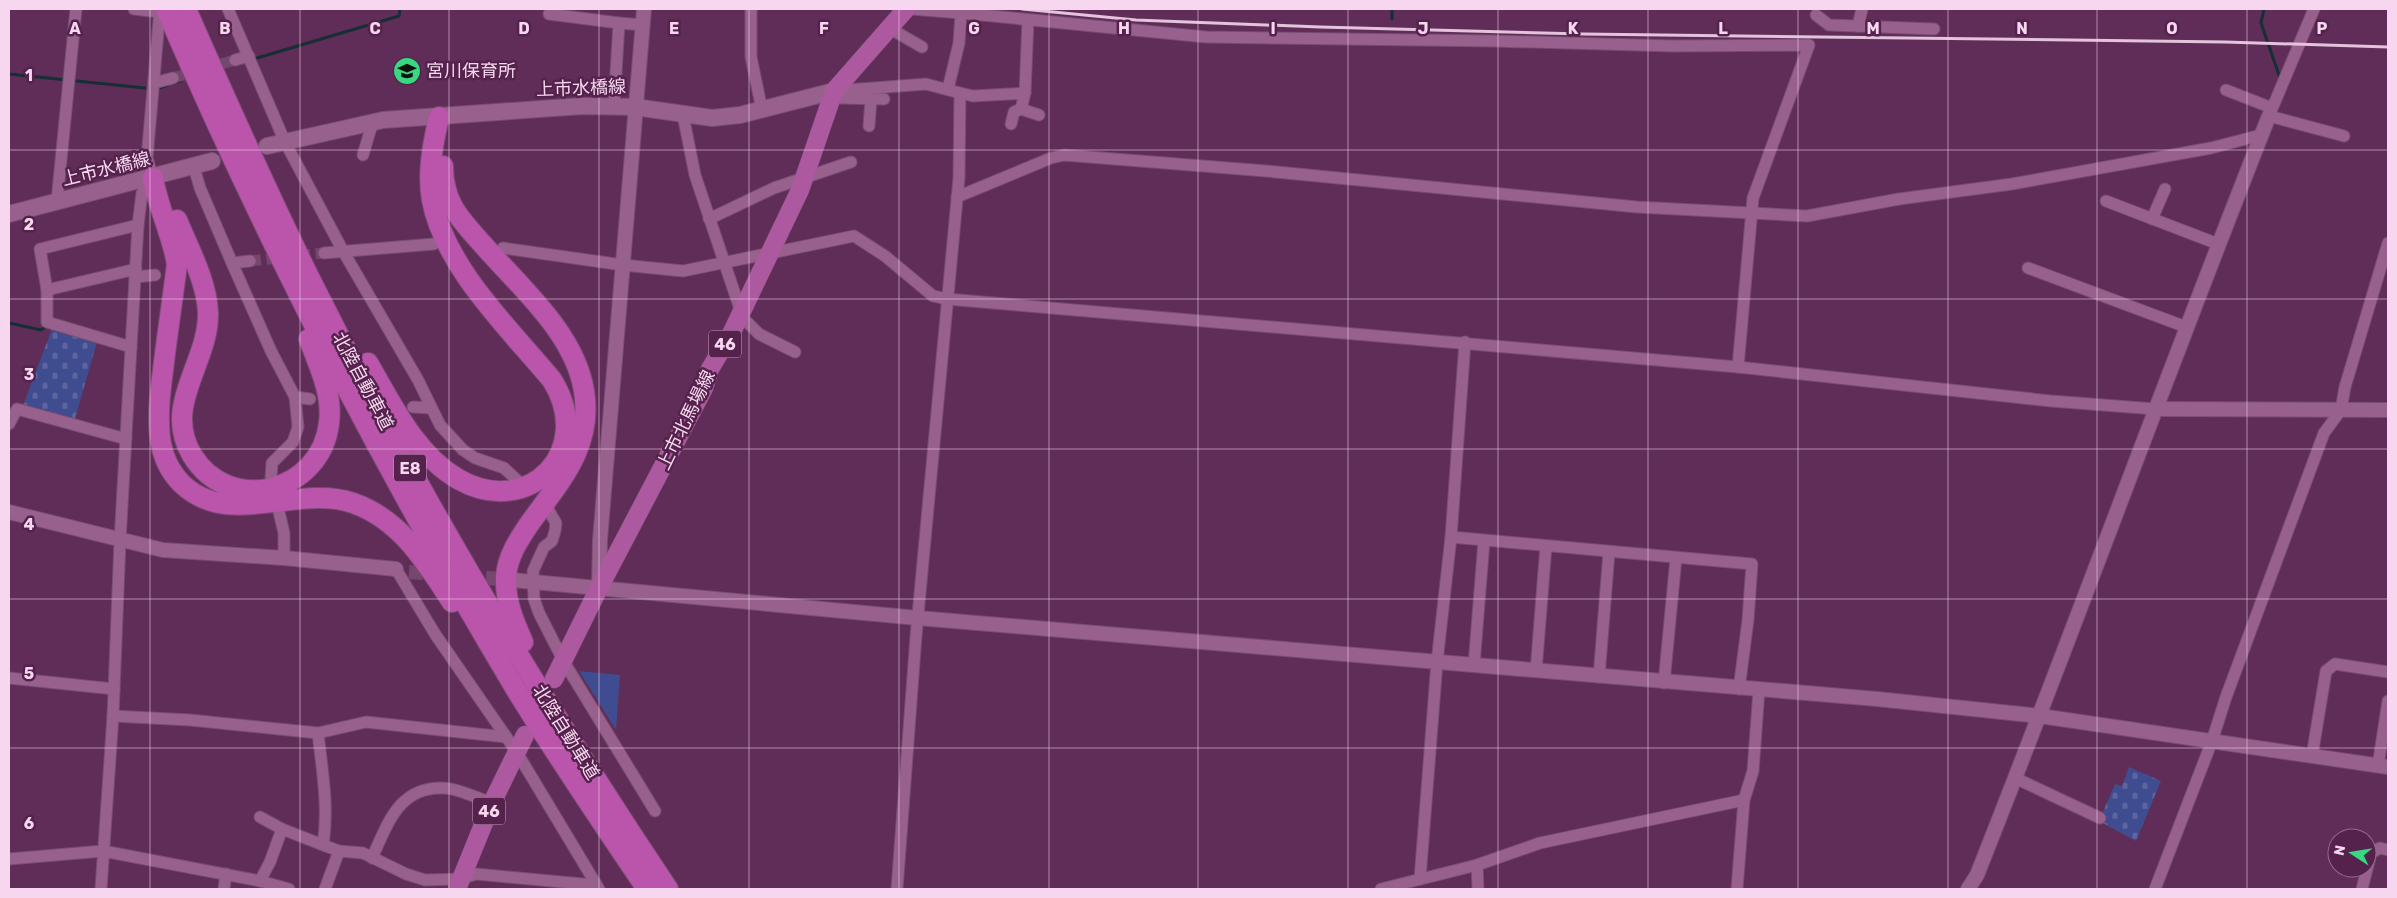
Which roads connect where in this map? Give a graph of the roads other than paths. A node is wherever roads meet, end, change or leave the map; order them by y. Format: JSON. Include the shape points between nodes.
{"nodes":[{"id":1,"x":76,"y":9,"type":"edge"},
{"id":2,"x":134,"y":9,"type":"edge"},
{"id":3,"x":228,"y":9,"type":"edge"},
{"id":4,"x":644,"y":9,"type":"edge"},
{"id":5,"x":751,"y":9,"type":"edge"},
{"id":6,"x":906,"y":9,"type":"edge"},
{"id":7,"x":912,"y":9,"type":"edge"},
{"id":8,"x":1862,"y":9,"type":"edge"},
{"id":9,"x":2314,"y":9,"type":"edge"},
{"id":10,"x":162,"y":10,"type":"edge"},
{"id":11,"x":961,"y":13,"type":"junction"},
{"id":12,"x":549,"y":14,"type":"dead end"},
{"id":13,"x":1816,"y":15,"type":"dead end"},
{"id":14,"x":1028,"y":20,"type":"junction"},
{"id":15,"x":184,"y":21,"type":"edge"},
{"id":16,"x":619,"y":22,"type":"junction"},
{"id":17,"x":643,"y":25,"type":"junction"},
{"id":18,"x":1858,"y":26,"type":"junction"},
{"id":19,"x":889,"y":28,"type":"junction"},
{"id":20,"x":1934,"y":29,"type":"dead end"},
{"id":21,"x":922,"y":47,"type":"dead end"},
{"id":22,"x":249,"y":56,"type":"junction"},
{"id":23,"x":235,"y":60,"type":"tunnel mouth"},
{"id":24,"x":172,"y":78,"type":"tunnel mouth"},
{"id":25,"x":154,"y":83,"type":"junction"},
{"id":26,"x":948,"y":89,"type":"junction"},
{"id":27,"x":2226,"y":90,"type":"dead end"},
{"id":28,"x":834,"y":91,"type":"junction"},
{"id":29,"x":960,"y":93,"type":"junction"},
{"id":30,"x":1024,"y":93,"type":"junction"},
{"id":31,"x":871,"y":99,"type":"junction"},
{"id":32,"x":884,"y":99,"type":"dead end"},
{"id":33,"x":206,"y":101,"type":"junction"},
{"id":34,"x":614,"y":106,"type":"junction"},
{"id":35,"x":635,"y":107,"type":"junction"},
{"id":36,"x":1022,"y":109,"type":"junction"},
{"id":37,"x":762,"y":110,"type":"junction"},
{"id":38,"x":2270,"y":112,"type":"junction"},
{"id":39,"x":683,"y":115,"type":"junction"},
{"id":40,"x":1039,"y":115,"type":"dead end"},
{"id":41,"x":439,"y":117,"type":"junction"},
{"id":42,"x":373,"y":121,"type":"junction"},
{"id":43,"x":1011,"y":124,"type":"dead end"},
{"id":44,"x":869,"y":126,"type":"dead end"},
{"id":45,"x":2261,"y":135,"type":"junction"},
{"id":46,"x":2344,"y":136,"type":"dead end"},
{"id":47,"x":285,"y":142,"type":"junction"},
{"id":48,"x":267,"y":146,"type":"dead end"},
{"id":49,"x":363,"y":155,"type":"dead end"},
{"id":50,"x":212,"y":161,"type":"dead end"},
{"id":51,"x":851,"y":162,"type":"dead end"},
{"id":52,"x":194,"y":167,"type":"junction"},
{"id":53,"x":805,"y":177,"type":"junction"},
{"id":54,"x":152,"y":178,"type":"junction"},
{"id":55,"x":2166,"y":189,"type":"dead end"},
{"id":56,"x":957,"y":197,"type":"junction"},
{"id":57,"x":271,"y":198,"type":"junction"},
{"id":58,"x":57,"y":201,"type":"junction"},
{"id":59,"x":2106,"y":201,"type":"dead end"},
{"id":60,"x":9,"y":214,"type":"edge"},
{"id":61,"x":1751,"y":214,"type":"junction"},
{"id":62,"x":710,"y":219,"type":"junction"},
{"id":63,"x":2152,"y":219,"type":"junction"},
{"id":64,"x":138,"y":225,"type":"junction"},
{"id":65,"x":2388,"y":243,"type":"edge"},
{"id":66,"x":434,"y":244,"type":"dead end"},
{"id":67,"x":2218,"y":244,"type":"junction"},
{"id":68,"x":503,"y":248,"type":"dead end"},
{"id":69,"x":343,"y":251,"type":"junction"},
{"id":70,"x":772,"y":252,"type":"junction"},
{"id":71,"x":324,"y":253,"type":"tunnel mouth"},
{"id":72,"x":250,"y":261,"type":"tunnel mouth"},
{"id":73,"x":232,"y":263,"type":"junction"},
{"id":74,"x":724,"y":263,"type":"junction"},
{"id":75,"x":622,"y":265,"type":"junction"},
{"id":76,"x":2028,"y":268,"type":"dead end"},
{"id":77,"x":135,"y":273,"type":"junction"},
{"id":78,"x":155,"y":275,"type":"dead end"},
{"id":79,"x":47,"y":295,"type":"junction"},
{"id":80,"x":948,"y":299,"type":"junction"},
{"id":81,"x":742,"y":311,"type":"junction"},
{"id":82,"x":2186,"y":327,"type":"junction"},
{"id":83,"x":1464,"y":342,"type":"junction"},
{"id":84,"x":131,"y":346,"type":"junction"},
{"id":85,"x":795,"y":352,"type":"dead end"},
{"id":86,"x":1738,"y":367,"type":"junction"},
{"id":87,"x":296,"y":397,"type":"junction"},
{"id":88,"x":310,"y":398,"type":"dead end"},
{"id":89,"x":13,"y":406,"type":"edge"},
{"id":90,"x":412,"y":407,"type":"dead end"},
{"id":91,"x":430,"y":408,"type":"junction"},
{"id":92,"x":2155,"y":409,"type":"junction"},
{"id":93,"x":2341,"y":410,"type":"junction"},
{"id":94,"x":2388,"y":410,"type":"edge"},
{"id":95,"x":9,"y":424,"type":"edge"},
{"id":96,"x":126,"y":439,"type":"junction"},
{"id":97,"x":271,"y":478,"type":"dead end"},
{"id":98,"x":518,"y":480,"type":"dead end"},
{"id":99,"x":549,"y":511,"type":"dead end"},
{"id":100,"x":9,"y":512,"type":"edge"},
{"id":101,"x":279,"y":512,"type":"dead end"},
{"id":102,"x":1451,"y":537,"type":"junction"},
{"id":103,"x":120,"y":541,"type":"junction"},
{"id":104,"x":1484,"y":541,"type":"junction"},
{"id":105,"x":1546,"y":546,"type":"junction"},
{"id":106,"x":1609,"y":552,"type":"junction"},
{"id":107,"x":284,"y":558,"type":"junction"},
{"id":108,"x":1676,"y":558,"type":"junction"},
{"id":109,"x":403,"y":570,"type":"joint"},
{"id":110,"x":512,"y":580,"type":"tunnel mouth"},
{"id":111,"x":532,"y":582,"type":"junction"},
{"id":112,"x":599,"y":588,"type":"junction"},
{"id":113,"x":918,"y":618,"type":"junction"},
{"id":114,"x":564,"y":662,"type":"junction"},
{"id":115,"x":1438,"y":662,"type":"junction"},
{"id":116,"x":1474,"y":665,"type":"junction"},
{"id":117,"x":1536,"y":671,"type":"junction"},
{"id":118,"x":2388,"y":672,"type":"edge"},
{"id":119,"x":1599,"y":677,"type":"junction"},
{"id":120,"x":9,"y":678,"type":"edge"},
{"id":121,"x":554,"y":679,"type":"dead end"},
{"id":122,"x":1664,"y":683,"type":"junction"},
{"id":123,"x":114,"y":688,"type":"junction"},
{"id":124,"x":1739,"y":689,"type":"junction"},
{"id":125,"x":1759,"y":690,"type":"junction"},
{"id":126,"x":2388,"y":701,"type":"edge"},
{"id":127,"x":113,"y":716,"type":"junction"},
{"id":128,"x":2040,"y":716,"type":"junction"},
{"id":129,"x":318,"y":733,"type":"junction"},
{"id":130,"x":524,"y":735,"type":"dead end"},
{"id":131,"x":2212,"y":741,"type":"junction"},
{"id":132,"x":511,"y":744,"type":"junction"},
{"id":133,"x":2312,"y":756,"type":"junction"},
{"id":134,"x":565,"y":765,"type":"junction"},
{"id":135,"x":2383,"y":766,"type":"edge"},
{"id":136,"x":2015,"y":778,"type":"junction"},
{"id":137,"x":1744,"y":800,"type":"junction"},
{"id":138,"x":492,"y":804,"type":"junction"},
{"id":139,"x":655,"y":810,"type":"dead end"},
{"id":140,"x":260,"y":816,"type":"dead end"},
{"id":141,"x":2100,"y":818,"type":"dead end"},
{"id":142,"x":282,"y":828,"type":"junction"},
{"id":143,"x":630,"y":831,"type":"junction"},
{"id":144,"x":323,"y":844,"type":"junction"},
{"id":145,"x":2388,"y":850,"type":"edge"},
{"id":146,"x":103,"y":851,"type":"junction"},
{"id":147,"x":339,"y":851,"type":"junction"},
{"id":148,"x":372,"y":858,"type":"junction"},
{"id":149,"x":9,"y":859,"type":"edge"},
{"id":150,"x":1477,"y":865,"type":"junction"},
{"id":151,"x":226,"y":874,"type":"junction"},
{"id":152,"x":500,"y":877,"type":"junction"},
{"id":153,"x":1420,"y":879,"type":"junction"},
{"id":154,"x":255,"y":883,"type":"edge"},
{"id":155,"x":459,"y":884,"type":"edge"},
{"id":156,"x":576,"y":886,"type":"edge"},
{"id":157,"x":597,"y":887,"type":"edge"},
{"id":158,"x":101,"y":889,"type":"edge"},
{"id":159,"x":224,"y":889,"type":"edge"},
{"id":160,"x":289,"y":889,"type":"edge"},
{"id":161,"x":325,"y":889,"type":"edge"},
{"id":162,"x":500,"y":889,"type":"edge"},
{"id":163,"x":647,"y":889,"type":"edge"},
{"id":164,"x":668,"y":889,"type":"edge"},
{"id":165,"x":897,"y":889,"type":"edge"},
{"id":166,"x":1381,"y":889,"type":"edge"},
{"id":167,"x":1478,"y":889,"type":"edge"},
{"id":168,"x":1737,"y":889,"type":"edge"},
{"id":169,"x":1968,"y":889,"type":"edge"},
{"id":170,"x":2155,"y":889,"type":"edge"},
{"id":171,"x":2362,"y":889,"type":"edge"}],
"edges":[{"from":1,"to":58,"type":"street"},
{"from":2,"to":10,"type":"street"},
{"from":3,"to":22,"type":"street"},
{"from":4,"to":17,"type":"street"},
{"from":5,"to":37,"type":"street","via":[[752,57]]},
{"from":6,"to":19,"type":"main road","name":"上市北馬場線","number":"46"},
{"from":7,"to":11,"type":"street"},
{"from":8,"to":18,"type":"street"},
{"from":9,"to":38,"type":"street"},
{"from":10,"to":15,"type":"highway","name":"北陸自動車道","number":"E8"},
{"from":10,"to":25,"type":"street"},
{"from":11,"to":14,"type":"street"},
{"from":11,"to":26,"type":"street"},
{"from":12,"to":16,"type":"street"},
{"from":13,"to":18,"type":"street","via":[[1828,25]]},
{"from":14,"to":30,"type":"street"},
{"from":14,"to":61,"type":"street","via":[[1206,37],[1673,46],[1809,45],[1753,198]]},
{"from":15,"to":33,"type":"highway","name":"北陸自動車道","number":"E8"},
{"from":15,"to":57,"type":"highway","name":"北陸自動車道","number":"E8"},
{"from":16,"to":17,"type":"street"},
{"from":16,"to":34,"type":"street"},
{"from":17,"to":35,"type":"street"},
{"from":18,"to":20,"type":"street"},
{"from":19,"to":21,"type":"street"},
{"from":19,"to":28,"type":"main road","name":"上市北馬場線","number":"46"},
{"from":22,"to":23,"type":"street"},
{"from":22,"to":47,"type":"street"},
{"from":24,"to":25,"type":"street"},
{"from":25,"to":54,"type":"street","via":[[147,158]]},
{"from":26,"to":28,"type":"street","via":[[926,84]]},
{"from":26,"to":29,"type":"street"},
{"from":27,"to":38,"type":"street"},
{"from":28,"to":31,"type":"street","via":[[840,98]]},
{"from":28,"to":37,"type":"main road","name":"上市水橋線"},
{"from":28,"to":53,"type":"main road","name":"上市北馬場線","number":"46"},
{"from":29,"to":30,"type":"street","via":[[973,96]]},
{"from":29,"to":56,"type":"street"},
{"from":30,"to":36,"type":"street"},
{"from":31,"to":32,"type":"street"},
{"from":31,"to":44,"type":"street"},
{"from":33,"to":54,"type":"highway","via":[[327,389],[329,422],[317,458],[300,475],[278,487],[247,490],[221,482],[199,465],[186,443],[182,402],[203,346],[208,313],[204,289],[189,248],[168,199]]},
{"from":33,"to":134,"type":"highway","name":"北陸自動車道","number":"E8","via":[[293,283],[381,451],[518,692]]},
{"from":34,"to":35,"type":"main road","name":"上市水橋線"},
{"from":34,"to":41,"type":"main road","name":"上市水橋線"},
{"from":35,"to":39,"type":"main road","name":"上市水橋線"},
{"from":35,"to":75,"type":"street"},
{"from":36,"to":40,"type":"street"},
{"from":36,"to":43,"type":"street","via":[[1014,112]]},
{"from":37,"to":39,"type":"main road","name":"上市水橋線","via":[[712,118]]},
{"from":38,"to":45,"type":"street"},
{"from":38,"to":46,"type":"street"},
{"from":39,"to":62,"type":"street","via":[[694,175]]},
{"from":41,"to":42,"type":"main road","name":"上市水橋線"},
{"from":41,"to":57,"type":"highway","via":[[432,143],[432,199],[446,245],[478,291],[552,380],[566,410],[563,448],[556,461],[535,482],[507,491],[487,490],[456,478],[432,459],[404,424]]},
{"from":41,"to":143,"type":"highway","via":[[444,145],[443,181],[452,208],[555,326],[579,368],[586,412],[583,436],[572,465],[519,538],[511,556],[506,588],[511,615],[531,662]]},
{"from":42,"to":47,"type":"main road","name":"上市水橋線"},
{"from":42,"to":49,"type":"street"},
{"from":45,"to":61,"type":"street","via":[[2211,148],[2012,184],[1898,199],[1807,216]]},
{"from":45,"to":67,"type":"street"},
{"from":47,"to":48,"type":"main road","name":"上市水橋線"},
{"from":47,"to":69,"type":"street"},
{"from":50,"to":52,"type":"main road","name":"上市水橋線"},
{"from":51,"to":53,"type":"street"},
{"from":52,"to":54,"type":"main road","name":"上市水橋線"},
{"from":52,"to":73,"type":"street"},
{"from":53,"to":62,"type":"street"},
{"from":53,"to":70,"type":"main road","name":"上市北馬場線","number":"46"},
{"from":54,"to":58,"type":"main road","name":"上市水橋線"},
{"from":54,"to":64,"type":"street","via":[[142,193]]},
{"from":54,"to":134,"type":"highway","via":[[177,264],[158,417],[162,448],[172,472],[198,496],[225,505],[318,497],[351,502],[384,518],[420,555]]},
{"from":55,"to":63,"type":"street"},
{"from":56,"to":61,"type":"street","via":[[1064,155],[1627,206]]},
{"from":56,"to":80,"type":"street"},
{"from":57,"to":143,"type":"highway","name":"北陸自動車道","number":"E8","via":[[350,358],[448,537],[582,760]]},
{"from":58,"to":60,"type":"main road","name":"上市水橋線"},
{"from":59,"to":63,"type":"street"},
{"from":61,"to":86,"type":"street"},
{"from":62,"to":74,"type":"street"},
{"from":63,"to":67,"type":"street"},
{"from":64,"to":77,"type":"street"},
{"from":64,"to":79,"type":"street","via":[[40,249]]},
{"from":65,"to":93,"type":"street"},
{"from":66,"to":69,"type":"street"},
{"from":67,"to":82,"type":"street"},
{"from":68,"to":75,"type":"street"},
{"from":69,"to":71,"type":"street"},
{"from":69,"to":91,"type":"street","via":[[418,380]]},
{"from":70,"to":74,"type":"street"},
{"from":70,"to":80,"type":"street","via":[[854,236],[885,256],[933,296]]},
{"from":70,"to":81,"type":"main road","name":"上市北馬場線","number":"46"},
{"from":72,"to":73,"type":"street"},
{"from":73,"to":87,"type":"street"},
{"from":74,"to":75,"type":"street","via":[[683,271]]},
{"from":74,"to":81,"type":"street"},
{"from":75,"to":112,"type":"street"},
{"from":76,"to":82,"type":"street"},
{"from":77,"to":78,"type":"street"},
{"from":77,"to":79,"type":"street"},
{"from":77,"to":84,"type":"street"},
{"from":79,"to":84,"type":"street","via":[[47,322]]},
{"from":80,"to":83,"type":"street"},
{"from":80,"to":113,"type":"street"},
{"from":81,"to":85,"type":"street","via":[[744,318],[759,334]]},
{"from":81,"to":112,"type":"main road","name":"上市北馬場線","number":"46"},
{"from":82,"to":92,"type":"street"},
{"from":83,"to":86,"type":"street"},
{"from":83,"to":102,"type":"street"},
{"from":84,"to":96,"type":"street"},
{"from":86,"to":92,"type":"street","via":[[2050,401]]},
{"from":87,"to":88,"type":"street"},
{"from":87,"to":97,"type":"street","via":[[298,427],[292,442],[272,463]]},
{"from":89,"to":95,"type":"street"},
{"from":89,"to":96,"type":"street"},
{"from":90,"to":91,"type":"street"},
{"from":91,"to":98,"type":"street","via":[[440,425],[463,450],[475,458],[504,468]]},
{"from":92,"to":93,"type":"street"},
{"from":92,"to":128,"type":"street"},
{"from":93,"to":94,"type":"street"},
{"from":93,"to":131,"type":"street","via":[[2324,433]]},
{"from":96,"to":103,"type":"street"},
{"from":99,"to":111,"type":"street","via":[[556,523],[555,532],[539,557]]},
{"from":100,"to":103,"type":"street"},
{"from":101,"to":107,"type":"street","via":[[284,533]]},
{"from":102,"to":104,"type":"street"},
{"from":102,"to":115,"type":"street"},
{"from":103,"to":107,"type":"street","via":[[162,550]]},
{"from":103,"to":123,"type":"street"},
{"from":104,"to":105,"type":"street"},
{"from":104,"to":116,"type":"street"},
{"from":105,"to":106,"type":"street"},
{"from":105,"to":117,"type":"street"},
{"from":106,"to":108,"type":"street"},
{"from":106,"to":119,"type":"street"},
{"from":107,"to":109,"type":"street"},
{"from":108,"to":122,"type":"street"},
{"from":108,"to":124,"type":"street","via":[[1752,564]]},
{"from":109,"to":132,"type":"street","via":[[435,634]]},
{"from":110,"to":111,"type":"street"},
{"from":111,"to":112,"type":"street"},
{"from":111,"to":114,"type":"street","via":[[539,613]]},
{"from":112,"to":113,"type":"street"},
{"from":112,"to":114,"type":"main road","name":"上市北馬場線","number":"46"},
{"from":113,"to":115,"type":"street"},
{"from":113,"to":165,"type":"street"},
{"from":114,"to":121,"type":"main road","name":"上市北馬場線","number":"46"},
{"from":114,"to":139,"type":"street"},
{"from":115,"to":116,"type":"street"},
{"from":115,"to":153,"type":"street"},
{"from":116,"to":117,"type":"street"},
{"from":117,"to":119,"type":"street"},
{"from":118,"to":133,"type":"street","via":[[2335,664],[2326,671]]},
{"from":119,"to":122,"type":"street"},
{"from":120,"to":123,"type":"street"},
{"from":122,"to":124,"type":"street"},
{"from":123,"to":127,"type":"street"},
{"from":124,"to":125,"type":"street"},
{"from":125,"to":128,"type":"street"},
{"from":125,"to":137,"type":"street","via":[[1753,771]]},
{"from":126,"to":135,"type":"street"},
{"from":127,"to":129,"type":"street"},
{"from":127,"to":146,"type":"street"},
{"from":128,"to":131,"type":"street"},
{"from":128,"to":136,"type":"street"},
{"from":129,"to":132,"type":"street","via":[[366,722]]},
{"from":129,"to":144,"type":"street","via":[[324,776]]},
{"from":130,"to":132,"type":"main road","number":"46"},
{"from":131,"to":133,"type":"street"},
{"from":131,"to":170,"type":"street"},
{"from":132,"to":138,"type":"main road","number":"46"},
{"from":132,"to":157,"type":"street","via":[[582,857]]},
{"from":133,"to":135,"type":"street"},
{"from":134,"to":163,"type":"highway","name":"北陸自動車道","number":"E8"},
{"from":136,"to":141,"type":"street"},
{"from":136,"to":169,"type":"street","via":[[1977,875]]},
{"from":137,"to":150,"type":"street","via":[[1540,843]]},
{"from":137,"to":168,"type":"street"},
{"from":138,"to":148,"type":"street","via":[[445,788],[415,792],[393,813]]},
{"from":138,"to":155,"type":"main road","number":"46"},
{"from":140,"to":142,"type":"street"},
{"from":142,"to":144,"type":"street"},
{"from":142,"to":154,"type":"street","via":[[270,862]]},
{"from":143,"to":164,"type":"highway","name":"北陸自動車道","number":"E8"},
{"from":144,"to":147,"type":"street"},
{"from":145,"to":171,"type":"street","via":[[2380,848],[2371,854]]},
{"from":146,"to":149,"type":"street"},
{"from":146,"to":151,"type":"street"},
{"from":146,"to":158,"type":"street"},
{"from":147,"to":148,"type":"street","via":[[363,853]]},
{"from":147,"to":161,"type":"street"},
{"from":148,"to":155,"type":"street","via":[[426,880]]},
{"from":150,"to":153,"type":"street"},
{"from":150,"to":167,"type":"street"},
{"from":151,"to":154,"type":"street"},
{"from":151,"to":159,"type":"street"},
{"from":152,"to":155,"type":"street","via":[[476,874]]},
{"from":152,"to":156,"type":"street"},
{"from":152,"to":162,"type":"street"},
{"from":153,"to":166,"type":"street"},
{"from":154,"to":160,"type":"street"},
{"from":156,"to":157,"type":"street"}]}
